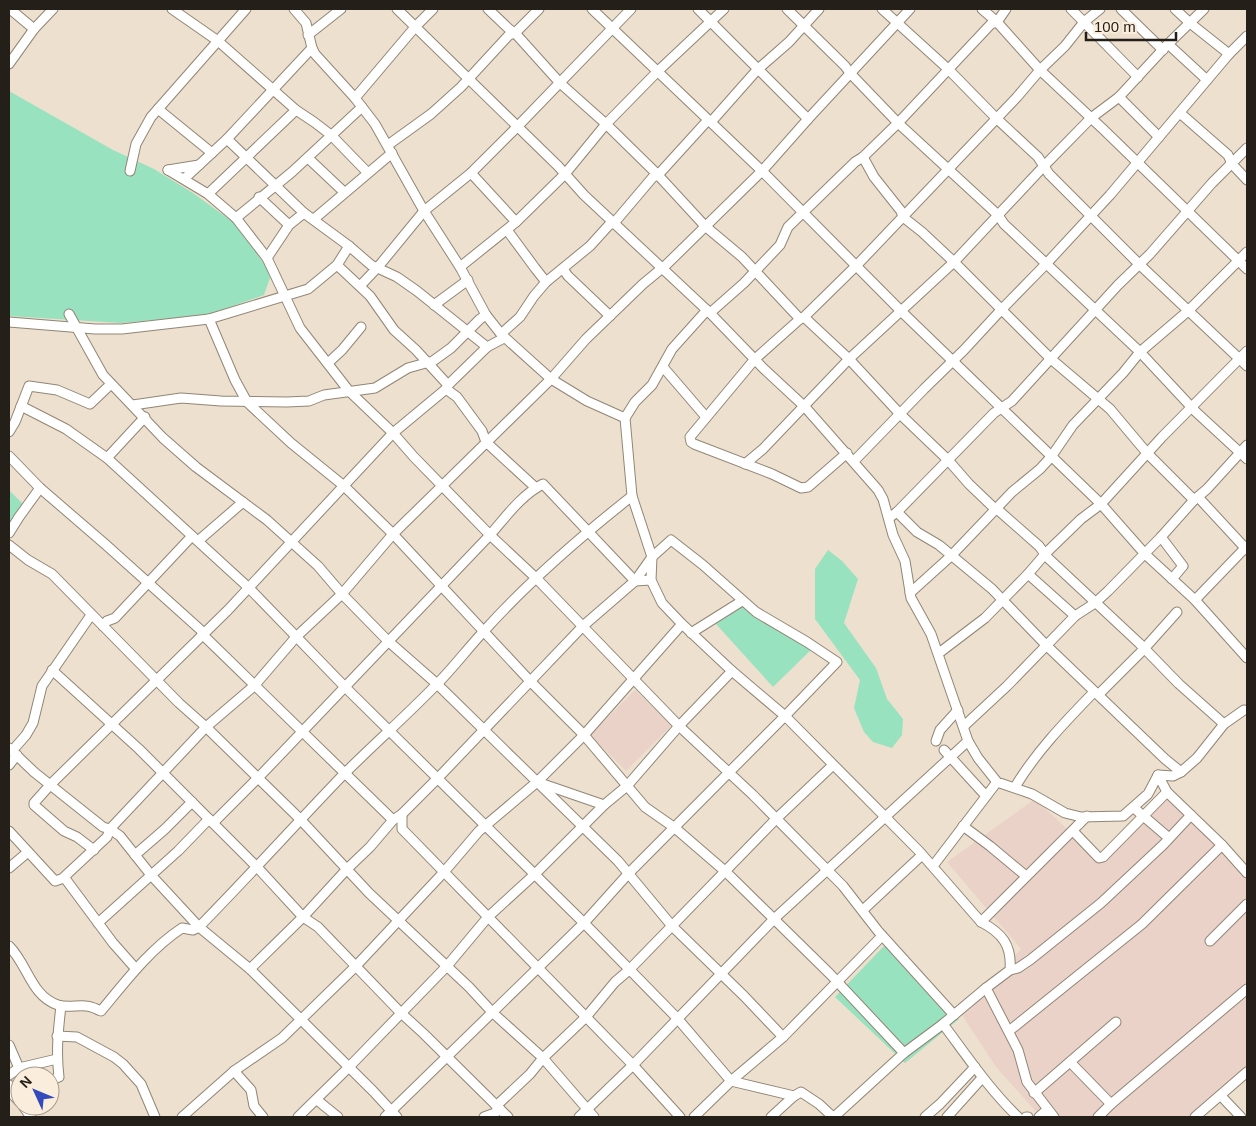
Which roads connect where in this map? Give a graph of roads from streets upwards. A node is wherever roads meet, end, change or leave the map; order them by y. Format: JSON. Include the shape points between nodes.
{"nodes":[{"id":1,"x":10,"y":9,"type":"edge"},
{"id":2,"x":53,"y":9,"type":"edge"},
{"id":3,"x":172,"y":9,"type":"edge"},
{"id":4,"x":246,"y":9,"type":"edge"},
{"id":5,"x":294,"y":9,"type":"edge"},
{"id":6,"x":341,"y":9,"type":"edge"},
{"id":7,"x":397,"y":9,"type":"edge"},
{"id":8,"x":433,"y":9,"type":"edge"},
{"id":9,"x":488,"y":9,"type":"edge"},
{"id":10,"x":538,"y":9,"type":"edge"},
{"id":11,"x":592,"y":9,"type":"edge"},
{"id":12,"x":631,"y":9,"type":"edge"},
{"id":13,"x":698,"y":9,"type":"edge"},
{"id":14,"x":724,"y":9,"type":"edge"},
{"id":15,"x":787,"y":9,"type":"edge"},
{"id":16,"x":819,"y":9,"type":"edge"},
{"id":17,"x":882,"y":9,"type":"edge"},
{"id":18,"x":910,"y":9,"type":"edge"},
{"id":19,"x":982,"y":9,"type":"edge"},
{"id":20,"x":1006,"y":9,"type":"edge"},
{"id":21,"x":1071,"y":9,"type":"edge"},
{"id":22,"x":1100,"y":9,"type":"edge"},
{"id":23,"x":1121,"y":9,"type":"edge"},
{"id":24,"x":1176,"y":9,"type":"edge"},
{"id":25,"x":1204,"y":9,"type":"edge"},
{"id":26,"x":711,"y":22,"type":"junction"},
{"id":27,"x":897,"y":22,"type":"junction"},
{"id":28,"x":997,"y":22,"type":"junction"},
{"id":29,"x":1084,"y":22,"type":"junction"},
{"id":30,"x":1190,"y":23,"type":"junction"},
{"id":31,"x":803,"y":24,"type":"junction"},
{"id":32,"x":416,"y":26,"type":"junction"},
{"id":33,"x":34,"y":29,"type":"junction"},
{"id":34,"x":613,"y":29,"type":"junction"},
{"id":35,"x":515,"y":33,"type":"junction"},
{"id":36,"x":308,"y":35,"type":"junction"},
{"id":37,"x":1247,"y":36,"type":"edge"},
{"id":38,"x":218,"y":41,"type":"junction"},
{"id":39,"x":1166,"y":47,"type":"junction"},
{"id":40,"x":312,"y":48,"type":"junction"},
{"id":41,"x":1229,"y":54,"type":"junction"},
{"id":42,"x":9,"y":64,"type":"edge"},
{"id":43,"x":948,"y":69,"type":"junction"},
{"id":44,"x":757,"y":70,"type":"junction"},
{"id":45,"x":1040,"y":70,"type":"junction"},
{"id":46,"x":658,"y":71,"type":"junction"},
{"id":47,"x":850,"y":73,"type":"junction"},
{"id":48,"x":1138,"y":76,"type":"junction"},
{"id":49,"x":468,"y":78,"type":"junction"},
{"id":50,"x":1207,"y":80,"type":"junction"},
{"id":51,"x":560,"y":84,"type":"junction"},
{"id":52,"x":273,"y":90,"type":"junction"},
{"id":53,"x":1119,"y":96,"type":"junction"},
{"id":54,"x":355,"y":98,"type":"junction"},
{"id":55,"x":362,"y":107,"type":"junction"},
{"id":56,"x":158,"y":109,"type":"junction"},
{"id":57,"x":296,"y":110,"type":"junction"},
{"id":58,"x":1180,"y":113,"type":"junction"},
{"id":59,"x":996,"y":118,"type":"junction"},
{"id":60,"x":1091,"y":118,"type":"junction"},
{"id":61,"x":808,"y":119,"type":"junction"},
{"id":62,"x":710,"y":121,"type":"junction"},
{"id":63,"x":898,"y":123,"type":"junction"},
{"id":64,"x":606,"y":124,"type":"junction"},
{"id":65,"x":517,"y":127,"type":"junction"},
{"id":66,"x":331,"y":135,"type":"junction"},
{"id":67,"x":1159,"y":137,"type":"junction"},
{"id":68,"x":227,"y":139,"type":"junction"},
{"id":69,"x":1247,"y":148,"type":"edge"},
{"id":70,"x":390,"y":149,"type":"junction"},
{"id":71,"x":212,"y":153,"type":"junction"},
{"id":72,"x":246,"y":156,"type":"junction"},
{"id":73,"x":863,"y":157,"type":"junction"},
{"id":74,"x":308,"y":158,"type":"junction"},
{"id":75,"x":1138,"y":163,"type":"junction"},
{"id":76,"x":1232,"y":164,"type":"junction"},
{"id":77,"x":200,"y":165,"type":"junction"},
{"id":78,"x":1044,"y":166,"type":"junction"},
{"id":79,"x":948,"y":170,"type":"junction"},
{"id":80,"x":130,"y":171,"type":"dead end"},
{"id":81,"x":762,"y":171,"type":"junction"},
{"id":82,"x":368,"y":172,"type":"junction"},
{"id":83,"x":470,"y":173,"type":"junction"},
{"id":84,"x":565,"y":174,"type":"junction"},
{"id":85,"x":658,"y":175,"type":"junction"},
{"id":86,"x":184,"y":179,"type":"junction"},
{"id":87,"x":1247,"y":180,"type":"edge"},
{"id":88,"x":275,"y":186,"type":"junction"},
{"id":89,"x":344,"y":192,"type":"junction"},
{"id":90,"x":208,"y":194,"type":"junction"},
{"id":91,"x":260,"y":197,"type":"junction"},
{"id":92,"x":424,"y":211,"type":"junction"},
{"id":93,"x":1187,"y":212,"type":"junction"},
{"id":94,"x":304,"y":213,"type":"junction"},
{"id":95,"x":804,"y":213,"type":"junction"},
{"id":96,"x":1090,"y":214,"type":"junction"},
{"id":97,"x":998,"y":215,"type":"junction"},
{"id":98,"x":903,"y":217,"type":"junction"},
{"id":99,"x":236,"y":218,"type":"junction"},
{"id":100,"x":314,"y":219,"type":"junction"},
{"id":101,"x":516,"y":222,"type":"junction"},
{"id":102,"x":614,"y":223,"type":"junction"},
{"id":103,"x":289,"y":226,"type":"junction"},
{"id":104,"x":705,"y":226,"type":"junction"},
{"id":105,"x":507,"y":230,"type":"junction"},
{"id":106,"x":349,"y":246,"type":"junction"},
{"id":107,"x":1247,"y":252,"type":"edge"},
{"id":108,"x":266,"y":258,"type":"junction"},
{"id":109,"x":1238,"y":260,"type":"junction"},
{"id":110,"x":954,"y":262,"type":"junction"},
{"id":111,"x":1046,"y":264,"type":"junction"},
{"id":112,"x":337,"y":265,"type":"junction"},
{"id":113,"x":857,"y":265,"type":"junction"},
{"id":114,"x":1140,"y":265,"type":"junction"},
{"id":115,"x":378,"y":267,"type":"junction"},
{"id":116,"x":460,"y":267,"type":"junction"},
{"id":117,"x":661,"y":268,"type":"junction"},
{"id":118,"x":563,"y":269,"type":"junction"},
{"id":119,"x":1247,"y":270,"type":"edge"},
{"id":120,"x":755,"y":271,"type":"junction"},
{"id":121,"x":468,"y":280,"type":"junction"},
{"id":122,"x":546,"y":282,"type":"junction"},
{"id":123,"x":360,"y":286,"type":"junction"},
{"id":124,"x":284,"y":296,"type":"junction"},
{"id":125,"x":434,"y":305,"type":"junction"},
{"id":126,"x":1001,"y":310,"type":"junction"},
{"id":127,"x":1095,"y":311,"type":"junction"},
{"id":128,"x":1188,"y":311,"type":"junction"},
{"id":129,"x":708,"y":312,"type":"junction"},
{"id":130,"x":902,"y":312,"type":"junction"},
{"id":131,"x":69,"y":314,"type":"dead end"},
{"id":132,"x":486,"y":315,"type":"junction"},
{"id":133,"x":610,"y":316,"type":"junction"},
{"id":134,"x":802,"y":318,"type":"junction"},
{"id":135,"x":209,"y":319,"type":"junction"},
{"id":136,"x":9,"y":322,"type":"edge"},
{"id":137,"x":76,"y":327,"type":"junction"},
{"id":138,"x":361,"y":327,"type":"dead end"},
{"id":139,"x":468,"y":332,"type":"junction"},
{"id":140,"x":502,"y":336,"type":"junction"},
{"id":141,"x":487,"y":347,"type":"junction"},
{"id":142,"x":1247,"y":351,"type":"edge"},
{"id":143,"x":1140,"y":352,"type":"junction"},
{"id":144,"x":755,"y":359,"type":"junction"},
{"id":145,"x":1051,"y":359,"type":"junction"},
{"id":146,"x":849,"y":360,"type":"junction"},
{"id":147,"x":953,"y":361,"type":"junction"},
{"id":148,"x":328,"y":363,"type":"junction"},
{"id":149,"x":428,"y":363,"type":"junction"},
{"id":150,"x":1244,"y":363,"type":"edge"},
{"id":151,"x":662,"y":367,"type":"junction"},
{"id":152,"x":551,"y":379,"type":"junction"},
{"id":153,"x":111,"y":384,"type":"junction"},
{"id":154,"x":447,"y":387,"type":"junction"},
{"id":155,"x":349,"y":391,"type":"junction"},
{"id":156,"x":1098,"y":399,"type":"junction"},
{"id":157,"x":247,"y":402,"type":"junction"},
{"id":158,"x":133,"y":405,"type":"junction"},
{"id":159,"x":21,"y":406,"type":"junction"},
{"id":160,"x":805,"y":407,"type":"junction"},
{"id":161,"x":1192,"y":407,"type":"junction"},
{"id":162,"x":1003,"y":408,"type":"junction"},
{"id":163,"x":900,"y":414,"type":"junction"},
{"id":164,"x":145,"y":417,"type":"junction"},
{"id":165,"x":706,"y":417,"type":"junction"},
{"id":166,"x":625,"y":418,"type":"junction"},
{"id":167,"x":9,"y":432,"type":"edge"},
{"id":168,"x":393,"y":433,"type":"junction"},
{"id":169,"x":486,"y":442,"type":"junction"},
{"id":170,"x":1244,"y":448,"type":"edge"},
{"id":171,"x":847,"y":453,"type":"junction"},
{"id":172,"x":1147,"y":453,"type":"junction"},
{"id":173,"x":9,"y":456,"type":"edge"},
{"id":174,"x":1051,"y":457,"type":"junction"},
{"id":175,"x":107,"y":458,"type":"junction"},
{"id":176,"x":1247,"y":458,"type":"edge"},
{"id":177,"x":948,"y":460,"type":"junction"},
{"id":178,"x":854,"y":462,"type":"junction"},
{"id":179,"x":745,"y":464,"type":"junction"},
{"id":180,"x":442,"y":485,"type":"junction"},
{"id":181,"x":344,"y":486,"type":"junction"},
{"id":182,"x":40,"y":488,"type":"junction"},
{"id":183,"x":536,"y":488,"type":"junction"},
{"id":184,"x":632,"y":496,"type":"junction"},
{"id":185,"x":1196,"y":499,"type":"junction"},
{"id":186,"x":243,"y":502,"type":"junction"},
{"id":187,"x":1101,"y":504,"type":"junction"},
{"id":188,"x":997,"y":509,"type":"junction"},
{"id":189,"x":897,"y":512,"type":"junction"},
{"id":190,"x":888,"y":518,"type":"junction"},
{"id":191,"x":587,"y":532,"type":"junction"},
{"id":192,"x":9,"y":533,"type":"edge"},
{"id":193,"x":393,"y":534,"type":"junction"},
{"id":194,"x":490,"y":536,"type":"junction"},
{"id":195,"x":1161,"y":537,"type":"junction"},
{"id":196,"x":195,"y":539,"type":"junction"},
{"id":197,"x":292,"y":542,"type":"junction"},
{"id":198,"x":9,"y":545,"type":"edge"},
{"id":199,"x":1247,"y":548,"type":"edge"},
{"id":200,"x":1046,"y":553,"type":"junction"},
{"id":201,"x":1145,"y":554,"type":"junction"},
{"id":202,"x":951,"y":556,"type":"junction"},
{"id":203,"x":652,"y":558,"type":"junction"},
{"id":204,"x":1028,"y":574,"type":"junction"},
{"id":205,"x":537,"y":579,"type":"junction"},
{"id":206,"x":1172,"y":579,"type":"junction"},
{"id":207,"x":651,"y":580,"type":"junction"},
{"id":208,"x":635,"y":581,"type":"junction"},
{"id":209,"x":147,"y":582,"type":"junction"},
{"id":210,"x":442,"y":586,"type":"junction"},
{"id":211,"x":249,"y":588,"type":"junction"},
{"id":212,"x":910,"y":593,"type":"junction"},
{"id":213,"x":342,"y":594,"type":"junction"},
{"id":214,"x":1002,"y":600,"type":"junction"},
{"id":215,"x":1195,"y":600,"type":"junction"},
{"id":216,"x":742,"y":601,"type":"junction"},
{"id":217,"x":1095,"y":603,"type":"junction"},
{"id":218,"x":1177,"y":612,"type":"dead end"},
{"id":219,"x":91,"y":615,"type":"junction"},
{"id":220,"x":1075,"y":616,"type":"junction"},
{"id":221,"x":682,"y":624,"type":"junction"},
{"id":222,"x":102,"y":626,"type":"junction"},
{"id":223,"x":583,"y":626,"type":"junction"},
{"id":224,"x":484,"y":631,"type":"junction"},
{"id":225,"x":691,"y":633,"type":"junction"},
{"id":226,"x":203,"y":634,"type":"junction"},
{"id":227,"x":296,"y":637,"type":"junction"},
{"id":228,"x":388,"y":641,"type":"junction"},
{"id":229,"x":1046,"y":645,"type":"junction"},
{"id":230,"x":1144,"y":650,"type":"junction"},
{"id":231,"x":939,"y":653,"type":"junction"},
{"id":232,"x":1247,"y":658,"type":"edge"},
{"id":233,"x":52,"y":670,"type":"junction"},
{"id":234,"x":732,"y":671,"type":"junction"},
{"id":235,"x":634,"y":678,"type":"junction"},
{"id":236,"x":157,"y":680,"type":"junction"},
{"id":237,"x":530,"y":681,"type":"junction"},
{"id":238,"x":437,"y":684,"type":"junction"},
{"id":239,"x":254,"y":686,"type":"junction"},
{"id":240,"x":345,"y":686,"type":"junction"},
{"id":241,"x":1099,"y":694,"type":"junction"},
{"id":242,"x":958,"y":710,"type":"junction"},
{"id":243,"x":1246,"y":710,"type":"edge"},
{"id":244,"x":785,"y":716,"type":"junction"},
{"id":245,"x":113,"y":724,"type":"junction"},
{"id":246,"x":1224,"y":724,"type":"junction"},
{"id":247,"x":679,"y":726,"type":"junction"},
{"id":248,"x":964,"y":726,"type":"junction"},
{"id":249,"x":206,"y":727,"type":"junction"},
{"id":250,"x":484,"y":730,"type":"junction"},
{"id":251,"x":390,"y":731,"type":"junction"},
{"id":252,"x":301,"y":732,"type":"junction"},
{"id":253,"x":584,"y":735,"type":"junction"},
{"id":254,"x":936,"y":741,"type":"dead end"},
{"id":255,"x":968,"y":741,"type":"junction"},
{"id":256,"x":13,"y":751,"type":"edge"},
{"id":257,"x":947,"y":754,"type":"junction"},
{"id":258,"x":9,"y":765,"type":"edge"},
{"id":259,"x":834,"y":765,"type":"junction"},
{"id":260,"x":728,"y":772,"type":"junction"},
{"id":261,"x":1182,"y":772,"type":"junction"},
{"id":262,"x":163,"y":774,"type":"junction"},
{"id":263,"x":344,"y":774,"type":"junction"},
{"id":264,"x":1158,"y":775,"type":"junction"},
{"id":265,"x":258,"y":778,"type":"junction"},
{"id":266,"x":438,"y":778,"type":"junction"},
{"id":267,"x":537,"y":782,"type":"junction"},
{"id":268,"x":997,"y":782,"type":"junction"},
{"id":269,"x":51,"y":784,"type":"junction"},
{"id":270,"x":626,"y":786,"type":"junction"},
{"id":271,"x":1015,"y":788,"type":"junction"},
{"id":272,"x":1167,"y":792,"type":"junction"},
{"id":273,"x":986,"y":796,"type":"junction"},
{"id":274,"x":192,"y":802,"type":"junction"},
{"id":275,"x":604,"y":805,"type":"junction"},
{"id":276,"x":1134,"y":808,"type":"junction"},
{"id":277,"x":402,"y":814,"type":"junction"},
{"id":278,"x":1191,"y":815,"type":"junction"},
{"id":279,"x":1087,"y":816,"type":"junction"},
{"id":280,"x":1144,"y":816,"type":"junction"},
{"id":281,"x":886,"y":818,"type":"junction"},
{"id":282,"x":300,"y":819,"type":"junction"},
{"id":283,"x":776,"y":819,"type":"junction"},
{"id":284,"x":393,"y":820,"type":"junction"},
{"id":285,"x":211,"y":821,"type":"junction"},
{"id":286,"x":486,"y":826,"type":"junction"},
{"id":287,"x":963,"y":826,"type":"junction"},
{"id":288,"x":583,"y":828,"type":"junction"},
{"id":289,"x":675,"y":828,"type":"junction"},
{"id":290,"x":110,"y":830,"type":"junction"},
{"id":291,"x":9,"y":831,"type":"edge"},
{"id":292,"x":1073,"y":831,"type":"junction"},
{"id":293,"x":1169,"y":838,"type":"junction"},
{"id":294,"x":1222,"y":845,"type":"junction"},
{"id":295,"x":94,"y":850,"type":"junction"},
{"id":296,"x":28,"y":852,"type":"junction"},
{"id":297,"x":922,"y":854,"type":"junction"},
{"id":298,"x":135,"y":855,"type":"junction"},
{"id":299,"x":933,"y":866,"type":"junction"},
{"id":300,"x":257,"y":867,"type":"junction"},
{"id":301,"x":9,"y":868,"type":"edge"},
{"id":302,"x":347,"y":869,"type":"junction"},
{"id":303,"x":826,"y":870,"type":"junction"},
{"id":304,"x":444,"y":872,"type":"junction"},
{"id":305,"x":726,"y":872,"type":"junction"},
{"id":306,"x":1247,"y":872,"type":"edge"},
{"id":307,"x":535,"y":874,"type":"junction"},
{"id":308,"x":628,"y":874,"type":"junction"},
{"id":309,"x":152,"y":875,"type":"junction"},
{"id":310,"x":1026,"y":876,"type":"junction"},
{"id":311,"x":64,"y":878,"type":"junction"},
{"id":312,"x":1247,"y":904,"type":"edge"},
{"id":313,"x":863,"y":910,"type":"junction"},
{"id":314,"x":303,"y":917,"type":"junction"},
{"id":315,"x":488,"y":917,"type":"junction"},
{"id":316,"x":774,"y":919,"type":"junction"},
{"id":317,"x":398,"y":921,"type":"junction"},
{"id":318,"x":981,"y":922,"type":"junction"},
{"id":319,"x":98,"y":923,"type":"junction"},
{"id":320,"x":584,"y":923,"type":"junction"},
{"id":321,"x":199,"y":926,"type":"junction"},
{"id":322,"x":672,"y":926,"type":"junction"},
{"id":323,"x":882,"y":936,"type":"junction"},
{"id":324,"x":1210,"y":941,"type":"dead end"},
{"id":325,"x":9,"y":946,"type":"edge"},
{"id":326,"x":447,"y":966,"type":"junction"},
{"id":327,"x":355,"y":967,"type":"junction"},
{"id":328,"x":539,"y":968,"type":"junction"},
{"id":329,"x":136,"y":969,"type":"junction"},
{"id":330,"x":250,"y":969,"type":"junction"},
{"id":331,"x":629,"y":970,"type":"junction"},
{"id":332,"x":1010,"y":970,"type":"junction"},
{"id":333,"x":720,"y":973,"type":"junction"},
{"id":334,"x":838,"y":982,"type":"junction"},
{"id":335,"x":986,"y":988,"type":"junction"},
{"id":336,"x":1247,"y":989,"type":"edge"},
{"id":337,"x":61,"y":1006,"type":"junction"},
{"id":338,"x":401,"y":1013,"type":"junction"},
{"id":339,"x":493,"y":1013,"type":"junction"},
{"id":340,"x":954,"y":1015,"type":"junction"},
{"id":341,"x":586,"y":1016,"type":"junction"},
{"id":342,"x":677,"y":1018,"type":"junction"},
{"id":343,"x":300,"y":1020,"type":"junction"},
{"id":344,"x":1116,"y":1022,"type":"dead end"},
{"id":345,"x":943,"y":1024,"type":"junction"},
{"id":346,"x":1009,"y":1031,"type":"junction"},
{"id":347,"x":57,"y":1036,"type":"junction"},
{"id":348,"x":782,"y":1037,"type":"junction"},
{"id":349,"x":9,"y":1045,"type":"edge"},
{"id":350,"x":904,"y":1053,"type":"junction"},
{"id":351,"x":448,"y":1057,"type":"junction"},
{"id":352,"x":57,"y":1058,"type":"junction"},
{"id":353,"x":543,"y":1058,"type":"junction"},
{"id":354,"x":1070,"y":1062,"type":"junction"},
{"id":355,"x":633,"y":1064,"type":"junction"},
{"id":356,"x":19,"y":1066,"type":"edge"},
{"id":357,"x":27,"y":1066,"type":"edge"},
{"id":358,"x":58,"y":1066,"type":"edge"},
{"id":359,"x":975,"y":1066,"type":"junction"},
{"id":360,"x":349,"y":1067,"type":"junction"},
{"id":361,"x":234,"y":1072,"type":"junction"},
{"id":362,"x":1247,"y":1072,"type":"edge"},
{"id":363,"x":982,"y":1078,"type":"junction"},
{"id":364,"x":731,"y":1081,"type":"junction"},
{"id":365,"x":1034,"y":1093,"type":"junction"},
{"id":366,"x":794,"y":1096,"type":"junction"},
{"id":367,"x":1221,"y":1096,"type":"junction"},
{"id":368,"x":317,"y":1100,"type":"junction"},
{"id":369,"x":940,"y":1104,"type":"junction"},
{"id":370,"x":1111,"y":1104,"type":"junction"},
{"id":371,"x":498,"y":1108,"type":"junction"},
{"id":372,"x":587,"y":1110,"type":"junction"},
{"id":373,"x":1047,"y":1110,"type":"junction"},
{"id":374,"x":392,"y":1115,"type":"edge"},
{"id":375,"x":949,"y":1115,"type":"edge"},
{"id":376,"x":155,"y":1117,"type":"edge"},
{"id":377,"x":182,"y":1117,"type":"edge"},
{"id":378,"x":263,"y":1117,"type":"edge"},
{"id":379,"x":298,"y":1117,"type":"edge"},
{"id":380,"x":338,"y":1117,"type":"edge"},
{"id":381,"x":484,"y":1117,"type":"edge"},
{"id":382,"x":508,"y":1117,"type":"edge"},
{"id":383,"x":579,"y":1117,"type":"edge"},
{"id":384,"x":594,"y":1117,"type":"edge"},
{"id":385,"x":680,"y":1117,"type":"edge"},
{"id":386,"x":694,"y":1117,"type":"edge"},
{"id":387,"x":771,"y":1117,"type":"edge"},
{"id":388,"x":833,"y":1117,"type":"edge"},
{"id":389,"x":925,"y":1117,"type":"edge"},
{"id":390,"x":1018,"y":1117,"type":"edge"},
{"id":391,"x":1039,"y":1117,"type":"edge"},
{"id":392,"x":1054,"y":1117,"type":"edge"},
{"id":393,"x":1098,"y":1117,"type":"edge"},
{"id":394,"x":1195,"y":1117,"type":"edge"},
{"id":395,"x":1241,"y":1117,"type":"edge"}],
"edges":[{"from":1,"to":33,"type":"street"},
{"from":2,"to":33,"type":"street"},
{"from":3,"to":38,"type":"street"},
{"from":4,"to":38,"type":"street"},
{"from":5,"to":36,"type":"street","via":[[306,23]]},
{"from":6,"to":36,"type":"street"},
{"from":7,"to":32,"type":"street"},
{"from":8,"to":32,"type":"street"},
{"from":9,"to":35,"type":"street"},
{"from":10,"to":35,"type":"street"},
{"from":11,"to":34,"type":"street"},
{"from":12,"to":34,"type":"street"},
{"from":13,"to":26,"type":"street"},
{"from":14,"to":26,"type":"street"},
{"from":15,"to":31,"type":"street"},
{"from":16,"to":31,"type":"street"},
{"from":17,"to":27,"type":"street"},
{"from":18,"to":27,"type":"street"},
{"from":19,"to":28,"type":"street"},
{"from":20,"to":28,"type":"street"},
{"from":21,"to":29,"type":"street"},
{"from":22,"to":29,"type":"street"},
{"from":23,"to":39,"type":"street"},
{"from":24,"to":30,"type":"street"},
{"from":25,"to":30,"type":"street"},
{"from":26,"to":44,"type":"street"},
{"from":26,"to":46,"type":"street"},
{"from":27,"to":43,"type":"street"},
{"from":27,"to":47,"type":"street"},
{"from":28,"to":43,"type":"street","via":[[991,24]]},
{"from":28,"to":45,"type":"street"},
{"from":29,"to":45,"type":"street"},
{"from":29,"to":48,"type":"street"},
{"from":30,"to":39,"type":"street"},
{"from":30,"to":41,"type":"street"},
{"from":31,"to":44,"type":"street","via":[[789,42]]},
{"from":31,"to":47,"type":"street"},
{"from":32,"to":49,"type":"street"},
{"from":32,"to":54,"type":"street"},
{"from":33,"to":42,"type":"street"},
{"from":34,"to":46,"type":"street"},
{"from":34,"to":51,"type":"street"},
{"from":35,"to":49,"type":"street","via":[[509,35]]},
{"from":35,"to":51,"type":"street"},
{"from":36,"to":40,"type":"street"},
{"from":37,"to":41,"type":"street"},
{"from":38,"to":52,"type":"street"},
{"from":38,"to":56,"type":"street"},
{"from":39,"to":48,"type":"street"},
{"from":39,"to":50,"type":"street"},
{"from":40,"to":52,"type":"street"},
{"from":40,"to":54,"type":"street"},
{"from":41,"to":50,"type":"street"},
{"from":43,"to":59,"type":"street"},
{"from":43,"to":63,"type":"street"},
{"from":44,"to":61,"type":"street"},
{"from":44,"to":62,"type":"street"},
{"from":45,"to":59,"type":"street"},
{"from":45,"to":60,"type":"street"},
{"from":46,"to":62,"type":"street"},
{"from":46,"to":64,"type":"street"},
{"from":47,"to":61,"type":"street"},
{"from":47,"to":63,"type":"street"},
{"from":48,"to":53,"type":"street"},
{"from":49,"to":65,"type":"street"},
{"from":49,"to":70,"type":"street"},
{"from":50,"to":58,"type":"street"},
{"from":51,"to":64,"type":"street"},
{"from":51,"to":65,"type":"street"},
{"from":52,"to":57,"type":"street"},
{"from":52,"to":68,"type":"street"},
{"from":53,"to":60,"type":"street"},
{"from":53,"to":67,"type":"street"},
{"from":54,"to":55,"type":"street"},
{"from":55,"to":66,"type":"street"},
{"from":55,"to":70,"type":"street"},
{"from":56,"to":71,"type":"street"},
{"from":56,"to":80,"type":"street","via":[[136,144]]},
{"from":57,"to":66,"type":"street"},
{"from":57,"to":72,"type":"street"},
{"from":58,"to":67,"type":"street"},
{"from":58,"to":76,"type":"street","via":[[1228,155]]},
{"from":59,"to":78,"type":"street"},
{"from":59,"to":79,"type":"street"},
{"from":60,"to":75,"type":"street"},
{"from":60,"to":78,"type":"street"},
{"from":61,"to":81,"type":"street"},
{"from":62,"to":81,"type":"street"},
{"from":62,"to":85,"type":"street"},
{"from":63,"to":73,"type":"street"},
{"from":63,"to":79,"type":"street"},
{"from":64,"to":84,"type":"street"},
{"from":64,"to":85,"type":"street"},
{"from":65,"to":83,"type":"street"},
{"from":65,"to":84,"type":"street"},
{"from":66,"to":74,"type":"street"},
{"from":66,"to":82,"type":"street"},
{"from":67,"to":75,"type":"street"},
{"from":68,"to":71,"type":"street"},
{"from":68,"to":72,"type":"street"},
{"from":69,"to":76,"type":"street"},
{"from":70,"to":82,"type":"street"},
{"from":70,"to":92,"type":"street"},
{"from":71,"to":77,"type":"street"},
{"from":72,"to":88,"type":"street"},
{"from":72,"to":90,"type":"street"},
{"from":73,"to":95,"type":"street"},
{"from":73,"to":98,"type":"street"},
{"from":74,"to":88,"type":"street"},
{"from":74,"to":89,"type":"street"},
{"from":75,"to":93,"type":"street"},
{"from":75,"to":96,"type":"street"},
{"from":76,"to":87,"type":"street"},
{"from":76,"to":93,"type":"street"},
{"from":77,"to":86,"type":"street"},
{"from":77,"to":86,"type":"street","via":[[168,170]]},
{"from":78,"to":96,"type":"street"},
{"from":78,"to":97,"type":"street"},
{"from":79,"to":97,"type":"street"},
{"from":79,"to":98,"type":"street"},
{"from":81,"to":95,"type":"street"},
{"from":81,"to":104,"type":"street"},
{"from":82,"to":89,"type":"street"},
{"from":83,"to":92,"type":"street"},
{"from":83,"to":101,"type":"street"},
{"from":84,"to":101,"type":"street"},
{"from":84,"to":102,"type":"street"},
{"from":85,"to":102,"type":"street","via":[[653,176]]},
{"from":85,"to":104,"type":"street"},
{"from":86,"to":90,"type":"street"},
{"from":88,"to":91,"type":"street"},
{"from":88,"to":94,"type":"street"},
{"from":89,"to":100,"type":"street"},
{"from":90,"to":99,"type":"street"},
{"from":91,"to":99,"type":"street"},
{"from":91,"to":103,"type":"street"},
{"from":92,"to":115,"type":"street"},
{"from":92,"to":116,"type":"street"},
{"from":93,"to":109,"type":"street"},
{"from":93,"to":114,"type":"street"},
{"from":94,"to":100,"type":"street"},
{"from":94,"to":103,"type":"street"},
{"from":95,"to":113,"type":"street"},
{"from":95,"to":120,"type":"street","via":[[788,227],[780,245]]},
{"from":96,"to":111,"type":"street"},
{"from":96,"to":114,"type":"street"},
{"from":97,"to":110,"type":"street"},
{"from":97,"to":111,"type":"street"},
{"from":98,"to":110,"type":"street"},
{"from":98,"to":113,"type":"street"},
{"from":99,"to":108,"type":"street"},
{"from":100,"to":106,"type":"street"},
{"from":101,"to":105,"type":"street"},
{"from":102,"to":117,"type":"street"},
{"from":102,"to":118,"type":"street"},
{"from":103,"to":108,"type":"street"},
{"from":104,"to":117,"type":"street"},
{"from":104,"to":120,"type":"street"},
{"from":105,"to":116,"type":"street"},
{"from":105,"to":122,"type":"street"},
{"from":106,"to":112,"type":"street"},
{"from":106,"to":115,"type":"street"},
{"from":107,"to":109,"type":"street"},
{"from":108,"to":124,"type":"street"},
{"from":109,"to":119,"type":"street"},
{"from":109,"to":128,"type":"street"},
{"from":110,"to":126,"type":"street"},
{"from":110,"to":130,"type":"street"},
{"from":111,"to":126,"type":"street"},
{"from":111,"to":127,"type":"street"},
{"from":112,"to":123,"type":"street"},
{"from":112,"to":124,"type":"street","via":[[308,288]]},
{"from":113,"to":130,"type":"street"},
{"from":113,"to":134,"type":"street"},
{"from":114,"to":127,"type":"street"},
{"from":114,"to":128,"type":"street"},
{"from":115,"to":123,"type":"street"},
{"from":115,"to":125,"type":"street"},
{"from":116,"to":121,"type":"street"},
{"from":117,"to":129,"type":"street"},
{"from":117,"to":133,"type":"street"},
{"from":118,"to":122,"type":"street"},
{"from":118,"to":133,"type":"street"},
{"from":120,"to":129,"type":"street"},
{"from":120,"to":134,"type":"street"},
{"from":121,"to":125,"type":"street"},
{"from":121,"to":132,"type":"street"},
{"from":122,"to":140,"type":"street","via":[[520,318]]},
{"from":123,"to":149,"type":"street","via":[[394,330]]},
{"from":124,"to":135,"type":"street"},
{"from":124,"to":148,"type":"street","via":[[300,328]]},
{"from":125,"to":139,"type":"street"},
{"from":126,"to":145,"type":"street"},
{"from":126,"to":147,"type":"street"},
{"from":127,"to":143,"type":"street"},
{"from":127,"to":145,"type":"street"},
{"from":128,"to":143,"type":"street"},
{"from":128,"to":150,"type":"street"},
{"from":129,"to":144,"type":"street"},
{"from":129,"to":151,"type":"street","via":[[672,349]]},
{"from":130,"to":146,"type":"street"},
{"from":130,"to":147,"type":"street"},
{"from":131,"to":137,"type":"street"},
{"from":132,"to":139,"type":"street"},
{"from":132,"to":140,"type":"street"},
{"from":133,"to":152,"type":"street"},
{"from":134,"to":144,"type":"street"},
{"from":134,"to":146,"type":"street"},
{"from":135,"to":137,"type":"street","via":[[122,329]]},
{"from":135,"to":157,"type":"street"},
{"from":136,"to":137,"type":"street"},
{"from":137,"to":153,"type":"street"},
{"from":138,"to":148,"type":"street"},
{"from":139,"to":141,"type":"street"},
{"from":139,"to":149,"type":"street"},
{"from":140,"to":141,"type":"street"},
{"from":140,"to":152,"type":"street"},
{"from":141,"to":154,"type":"street"},
{"from":142,"to":150,"type":"street"},
{"from":143,"to":156,"type":"street"},
{"from":143,"to":161,"type":"street"},
{"from":144,"to":160,"type":"street"},
{"from":144,"to":165,"type":"street"},
{"from":145,"to":156,"type":"street"},
{"from":145,"to":162,"type":"street"},
{"from":146,"to":160,"type":"street"},
{"from":146,"to":163,"type":"street"},
{"from":147,"to":162,"type":"street"},
{"from":147,"to":163,"type":"street"},
{"from":148,"to":155,"type":"street"},
{"from":149,"to":154,"type":"street"},
{"from":149,"to":155,"type":"street","via":[[408,368],[375,388]]},
{"from":150,"to":161,"type":"street"},
{"from":151,"to":165,"type":"street"},
{"from":151,"to":166,"type":"street"},
{"from":152,"to":166,"type":"street","via":[[587,401]]},
{"from":152,"to":169,"type":"street"},
{"from":153,"to":158,"type":"street"},
{"from":153,"to":159,"type":"street","via":[[90,404],[57,390],[30,385]]},
{"from":154,"to":168,"type":"street"},
{"from":154,"to":169,"type":"street","via":[[482,430]]},
{"from":155,"to":157,"type":"street","via":[[309,400]]},
{"from":155,"to":168,"type":"street"},
{"from":156,"to":172,"type":"street"},
{"from":156,"to":174,"type":"street","via":[[1073,425]]},
{"from":157,"to":158,"type":"street","via":[[181,398]]},
{"from":157,"to":181,"type":"street"},
{"from":158,"to":164,"type":"street"},
{"from":159,"to":167,"type":"street"},
{"from":159,"to":175,"type":"street","via":[[66,429]]},
{"from":160,"to":171,"type":"street"},
{"from":160,"to":179,"type":"street"},
{"from":161,"to":170,"type":"street"},
{"from":161,"to":172,"type":"street"},
{"from":162,"to":174,"type":"street"},
{"from":162,"to":177,"type":"street","via":[[994,413]]},
{"from":163,"to":177,"type":"street"},
{"from":163,"to":178,"type":"street"},
{"from":164,"to":175,"type":"street"},
{"from":164,"to":186,"type":"street","via":[[189,461]]},
{"from":165,"to":179,"type":"street","via":[[690,437],[691,442]]},
{"from":166,"to":184,"type":"street"},
{"from":168,"to":180,"type":"street"},
{"from":168,"to":181,"type":"street"},
{"from":169,"to":180,"type":"street"},
{"from":169,"to":183,"type":"street"},
{"from":170,"to":176,"type":"street"},
{"from":170,"to":185,"type":"street"},
{"from":171,"to":178,"type":"street"},
{"from":171,"to":179,"type":"street","via":[[807,488]]},
{"from":172,"to":185,"type":"street"},
{"from":172,"to":187,"type":"street"},
{"from":173,"to":182,"type":"street"},
{"from":174,"to":187,"type":"street"},
{"from":174,"to":188,"type":"street"},
{"from":175,"to":196,"type":"street"},
{"from":177,"to":188,"type":"street"},
{"from":177,"to":189,"type":"street"},
{"from":178,"to":190,"type":"street","via":[[878,490]]},
{"from":180,"to":193,"type":"street"},
{"from":180,"to":194,"type":"street"},
{"from":181,"to":193,"type":"street"},
{"from":181,"to":197,"type":"street"},
{"from":182,"to":192,"type":"street"},
{"from":182,"to":209,"type":"street"},
{"from":183,"to":191,"type":"street","via":[[543,484]]},
{"from":183,"to":194,"type":"street","via":[[517,504]]},
{"from":184,"to":191,"type":"street"},
{"from":184,"to":203,"type":"street"},
{"from":185,"to":195,"type":"street"},
{"from":185,"to":199,"type":"street"},
{"from":186,"to":196,"type":"street"},
{"from":186,"to":197,"type":"street"},
{"from":187,"to":200,"type":"street"},
{"from":187,"to":201,"type":"street"},
{"from":188,"to":200,"type":"street"},
{"from":188,"to":202,"type":"street"},
{"from":189,"to":190,"type":"street"},
{"from":189,"to":202,"type":"street","via":[[917,532]]},
{"from":190,"to":212,"type":"street","via":[[905,561]]},
{"from":191,"to":205,"type":"street"},
{"from":191,"to":208,"type":"street"},
{"from":193,"to":210,"type":"street"},
{"from":193,"to":213,"type":"street"},
{"from":194,"to":205,"type":"street"},
{"from":194,"to":210,"type":"street"},
{"from":195,"to":201,"type":"street"},
{"from":195,"to":206,"type":"street","via":[[1183,566]]},
{"from":196,"to":209,"type":"street"},
{"from":196,"to":211,"type":"street"},
{"from":197,"to":211,"type":"street"},
{"from":197,"to":213,"type":"street"},
{"from":198,"to":219,"type":"street","via":[[52,574]]},
{"from":199,"to":215,"type":"street"},
{"from":200,"to":204,"type":"street"},
{"from":200,"to":217,"type":"street"},
{"from":201,"to":206,"type":"street"},
{"from":201,"to":217,"type":"street"},
{"from":202,"to":212,"type":"street"},
{"from":202,"to":214,"type":"street"},
{"from":203,"to":207,"type":"street"},
{"from":203,"to":208,"type":"street"},
{"from":203,"to":216,"type":"street","via":[[671,540]]},
{"from":204,"to":214,"type":"street"},
{"from":204,"to":220,"type":"street"},
{"from":205,"to":223,"type":"street"},
{"from":205,"to":224,"type":"street"},
{"from":206,"to":215,"type":"street"},
{"from":207,"to":208,"type":"street"},
{"from":207,"to":221,"type":"street","via":[[662,603]]},
{"from":208,"to":223,"type":"street"},
{"from":209,"to":222,"type":"street","via":[[115,618]]},
{"from":209,"to":226,"type":"street"},
{"from":210,"to":224,"type":"street"},
{"from":210,"to":228,"type":"street"},
{"from":211,"to":226,"type":"street"},
{"from":211,"to":227,"type":"street"},
{"from":212,"to":231,"type":"street"},
{"from":213,"to":227,"type":"street"},
{"from":213,"to":228,"type":"street"},
{"from":214,"to":229,"type":"street"},
{"from":214,"to":231,"type":"street"},
{"from":215,"to":232,"type":"street"},
{"from":216,"to":225,"type":"street"},
{"from":216,"to":244,"type":"street","via":[[768,621],[837,662]]},
{"from":217,"to":220,"type":"street"},
{"from":217,"to":230,"type":"street"},
{"from":218,"to":230,"type":"street"},
{"from":219,"to":222,"type":"street"},
{"from":219,"to":233,"type":"street"},
{"from":220,"to":229,"type":"street"},
{"from":221,"to":225,"type":"street"},
{"from":221,"to":235,"type":"street"},
{"from":222,"to":236,"type":"street"},
{"from":223,"to":235,"type":"street"},
{"from":223,"to":237,"type":"street"},
{"from":224,"to":237,"type":"street"},
{"from":224,"to":238,"type":"street"},
{"from":225,"to":234,"type":"street"},
{"from":226,"to":236,"type":"street"},
{"from":226,"to":239,"type":"street"},
{"from":227,"to":239,"type":"street"},
{"from":227,"to":240,"type":"street"},
{"from":228,"to":238,"type":"street"},
{"from":228,"to":240,"type":"street"},
{"from":229,"to":241,"type":"street"},
{"from":229,"to":248,"type":"street"},
{"from":230,"to":241,"type":"street"},
{"from":230,"to":246,"type":"street"},
{"from":231,"to":242,"type":"street"},
{"from":233,"to":245,"type":"street"},
{"from":233,"to":256,"type":"street","via":[[40,691],[33,723]]},
{"from":234,"to":244,"type":"street"},
{"from":234,"to":247,"type":"street"},
{"from":235,"to":247,"type":"street"},
{"from":235,"to":253,"type":"street"},
{"from":236,"to":245,"type":"street"},
{"from":236,"to":249,"type":"street"},
{"from":237,"to":250,"type":"street"},
{"from":237,"to":253,"type":"street"},
{"from":238,"to":250,"type":"street"},
{"from":238,"to":251,"type":"street"},
{"from":239,"to":249,"type":"street"},
{"from":239,"to":252,"type":"street"},
{"from":240,"to":251,"type":"street"},
{"from":240,"to":252,"type":"street"},
{"from":241,"to":261,"type":"street"},
{"from":241,"to":271,"type":"street","via":[[1093,693],[1044,745]]},
{"from":242,"to":248,"type":"street"},
{"from":242,"to":254,"type":"street","via":[[940,730]]},
{"from":243,"to":246,"type":"street"},
{"from":244,"to":259,"type":"street"},
{"from":244,"to":260,"type":"street"},
{"from":245,"to":262,"type":"street"},
{"from":245,"to":269,"type":"street"},
{"from":246,"to":261,"type":"street"},
{"from":247,"to":260,"type":"street"},
{"from":247,"to":270,"type":"street"},
{"from":248,"to":255,"type":"street"},
{"from":249,"to":262,"type":"street"},
{"from":249,"to":265,"type":"street"},
{"from":250,"to":266,"type":"street"},
{"from":250,"to":267,"type":"street"},
{"from":251,"to":263,"type":"street"},
{"from":251,"to":266,"type":"street"},
{"from":252,"to":263,"type":"street"},
{"from":252,"to":265,"type":"street"},
{"from":253,"to":267,"type":"street"},
{"from":253,"to":270,"type":"street"},
{"from":255,"to":257,"type":"street"},
{"from":255,"to":268,"type":"street"},
{"from":256,"to":258,"type":"street"},
{"from":256,"to":269,"type":"street"},
{"from":257,"to":273,"type":"street"},
{"from":257,"to":281,"type":"street"},
{"from":259,"to":281,"type":"street"},
{"from":259,"to":283,"type":"street"},
{"from":260,"to":283,"type":"street"},
{"from":260,"to":289,"type":"street"},
{"from":261,"to":264,"type":"street","via":[[1173,776]]},
{"from":262,"to":274,"type":"street"},
{"from":262,"to":290,"type":"street"},
{"from":263,"to":282,"type":"street"},
{"from":263,"to":284,"type":"street"},
{"from":264,"to":272,"type":"street"},
{"from":264,"to":276,"type":"street","via":[[1148,794]]},
{"from":265,"to":282,"type":"street"},
{"from":265,"to":285,"type":"street"},
{"from":266,"to":277,"type":"street"},
{"from":266,"to":286,"type":"street"},
{"from":267,"to":275,"type":"street"},
{"from":267,"to":286,"type":"street"},
{"from":267,"to":288,"type":"street"},
{"from":268,"to":271,"type":"street"},
{"from":268,"to":273,"type":"street"},
{"from":269,"to":290,"type":"street"},
{"from":269,"to":295,"type":"street","via":[[34,805],[64,831]]},
{"from":270,"to":275,"type":"street"},
{"from":270,"to":289,"type":"street","via":[[645,807]]},
{"from":271,"to":279,"type":"street","via":[[1065,813]]},
{"from":272,"to":278,"type":"street"},
{"from":272,"to":280,"type":"street"},
{"from":273,"to":287,"type":"street"},
{"from":274,"to":285,"type":"street"},
{"from":274,"to":298,"type":"street"},
{"from":275,"to":288,"type":"street"},
{"from":276,"to":279,"type":"street","via":[[1119,817]]},
{"from":276,"to":280,"type":"street"},
{"from":277,"to":284,"type":"street"},
{"from":277,"to":304,"type":"street","via":[[402,829]]},
{"from":278,"to":293,"type":"street"},
{"from":278,"to":294,"type":"street"},
{"from":279,"to":292,"type":"street"},
{"from":280,"to":292,"type":"street","via":[[1100,858]]},
{"from":280,"to":293,"type":"street"},
{"from":281,"to":297,"type":"street"},
{"from":281,"to":303,"type":"street"},
{"from":282,"to":300,"type":"street"},
{"from":282,"to":302,"type":"street"},
{"from":283,"to":303,"type":"street"},
{"from":283,"to":305,"type":"street"},
{"from":284,"to":302,"type":"street"},
{"from":285,"to":300,"type":"street"},
{"from":285,"to":309,"type":"street"},
{"from":286,"to":304,"type":"street"},
{"from":286,"to":307,"type":"street"},
{"from":287,"to":299,"type":"street"},
{"from":287,"to":310,"type":"street"},
{"from":288,"to":307,"type":"street"},
{"from":288,"to":308,"type":"street"},
{"from":289,"to":305,"type":"street"},
{"from":289,"to":308,"type":"street"},
{"from":290,"to":295,"type":"street","via":[[108,837]]},
{"from":290,"to":298,"type":"street","via":[[120,836]]},
{"from":291,"to":296,"type":"street"},
{"from":292,"to":310,"type":"street"},
{"from":293,"to":332,"type":"street","via":[[1064,934],[1018,968]]},
{"from":294,"to":306,"type":"street"},
{"from":294,"to":346,"type":"street","via":[[1142,924]]},
{"from":295,"to":311,"type":"street"},
{"from":296,"to":301,"type":"street"},
{"from":296,"to":311,"type":"street","via":[[54,881]]},
{"from":297,"to":299,"type":"street"},
{"from":297,"to":313,"type":"street"},
{"from":298,"to":309,"type":"street"},
{"from":299,"to":318,"type":"street"},
{"from":300,"to":314,"type":"street"},
{"from":300,"to":321,"type":"street"},
{"from":302,"to":314,"type":"street"},
{"from":302,"to":317,"type":"street"},
{"from":303,"to":313,"type":"street"},
{"from":303,"to":316,"type":"street"},
{"from":304,"to":315,"type":"street"},
{"from":304,"to":317,"type":"street"},
{"from":305,"to":316,"type":"street"},
{"from":305,"to":322,"type":"street"},
{"from":307,"to":315,"type":"street"},
{"from":307,"to":320,"type":"street"},
{"from":308,"to":320,"type":"street"},
{"from":308,"to":322,"type":"street"},
{"from":309,"to":319,"type":"street"},
{"from":309,"to":321,"type":"street"},
{"from":310,"to":318,"type":"street"},
{"from":311,"to":319,"type":"street"},
{"from":312,"to":324,"type":"street"},
{"from":313,"to":323,"type":"street"},
{"from":314,"to":327,"type":"street","via":[[318,927]]},
{"from":314,"to":330,"type":"street"},
{"from":315,"to":326,"type":"street"},
{"from":315,"to":328,"type":"street"},
{"from":316,"to":333,"type":"street"},
{"from":316,"to":334,"type":"street"},
{"from":317,"to":326,"type":"street"},
{"from":317,"to":327,"type":"street"},
{"from":318,"to":332,"type":"street","via":[[990,926],[1010,950]]},
{"from":319,"to":329,"type":"street"},
{"from":320,"to":328,"type":"street"},
{"from":320,"to":331,"type":"street"},
{"from":321,"to":329,"type":"street","via":[[193,930],[181,928]]},
{"from":321,"to":330,"type":"street"},
{"from":322,"to":331,"type":"street"},
{"from":322,"to":333,"type":"street"},
{"from":323,"to":334,"type":"street"},
{"from":323,"to":340,"type":"street"},
{"from":325,"to":337,"type":"street","via":[[36,989],[46,1000]]},
{"from":326,"to":338,"type":"street"},
{"from":326,"to":339,"type":"street"},
{"from":327,"to":338,"type":"street"},
{"from":327,"to":343,"type":"street"},
{"from":328,"to":339,"type":"street"},
{"from":328,"to":341,"type":"street"},
{"from":329,"to":337,"type":"street","via":[[101,1011],[88,1006]]},
{"from":330,"to":343,"type":"street"},
{"from":331,"to":341,"type":"street"},
{"from":331,"to":342,"type":"street"},
{"from":332,"to":335,"type":"street"},
{"from":333,"to":342,"type":"street"},
{"from":333,"to":348,"type":"street"},
{"from":334,"to":348,"type":"street"},
{"from":334,"to":350,"type":"street"},
{"from":335,"to":340,"type":"street"},
{"from":335,"to":346,"type":"street"},
{"from":336,"to":370,"type":"street"},
{"from":337,"to":347,"type":"street"},
{"from":338,"to":351,"type":"street"},
{"from":338,"to":360,"type":"street"},
{"from":339,"to":351,"type":"street"},
{"from":339,"to":353,"type":"street"},
{"from":340,"to":345,"type":"street"},
{"from":341,"to":353,"type":"street"},
{"from":341,"to":355,"type":"street"},
{"from":342,"to":355,"type":"street"},
{"from":342,"to":364,"type":"street"},
{"from":343,"to":360,"type":"street"},
{"from":343,"to":361,"type":"street","via":[[282,1038]]},
{"from":344,"to":354,"type":"street"},
{"from":345,"to":350,"type":"street"},
{"from":345,"to":359,"type":"street"},
{"from":346,"to":365,"type":"street"},
{"from":347,"to":352,"type":"street"},
{"from":347,"to":376,"type":"street","via":[[77,1037],[123,1064],[141,1084]]},
{"from":348,"to":364,"type":"street"},
{"from":349,"to":356,"type":"street"},
{"from":350,"to":388,"type":"street"},
{"from":351,"to":371,"type":"street"},
{"from":351,"to":374,"type":"street"},
{"from":352,"to":357,"type":"street"},
{"from":352,"to":358,"type":"street"},
{"from":353,"to":371,"type":"street"},
{"from":353,"to":372,"type":"street"},
{"from":354,"to":365,"type":"street"},
{"from":354,"to":370,"type":"street"},
{"from":355,"to":372,"type":"street"},
{"from":355,"to":385,"type":"street"},
{"from":359,"to":363,"type":"street"},
{"from":359,"to":369,"type":"street"},
{"from":360,"to":368,"type":"street"},
{"from":360,"to":374,"type":"street"},
{"from":361,"to":377,"type":"street"},
{"from":361,"to":378,"type":"street","via":[[251,1090],[254,1106]]},
{"from":362,"to":367,"type":"street"},
{"from":363,"to":375,"type":"street"},
{"from":363,"to":390,"type":"street"},
{"from":364,"to":366,"type":"street"},
{"from":364,"to":386,"type":"street"},
{"from":365,"to":373,"type":"street"},
{"from":366,"to":387,"type":"street"},
{"from":366,"to":388,"type":"street","via":[[800,1092]]},
{"from":367,"to":394,"type":"street"},
{"from":367,"to":395,"type":"street"},
{"from":368,"to":379,"type":"street"},
{"from":368,"to":380,"type":"street"},
{"from":369,"to":375,"type":"street"},
{"from":369,"to":389,"type":"street"},
{"from":370,"to":393,"type":"street"},
{"from":371,"to":381,"type":"street"},
{"from":371,"to":382,"type":"street"},
{"from":372,"to":383,"type":"street"},
{"from":372,"to":384,"type":"street"},
{"from":373,"to":391,"type":"street"},
{"from":373,"to":392,"type":"street"}]}
